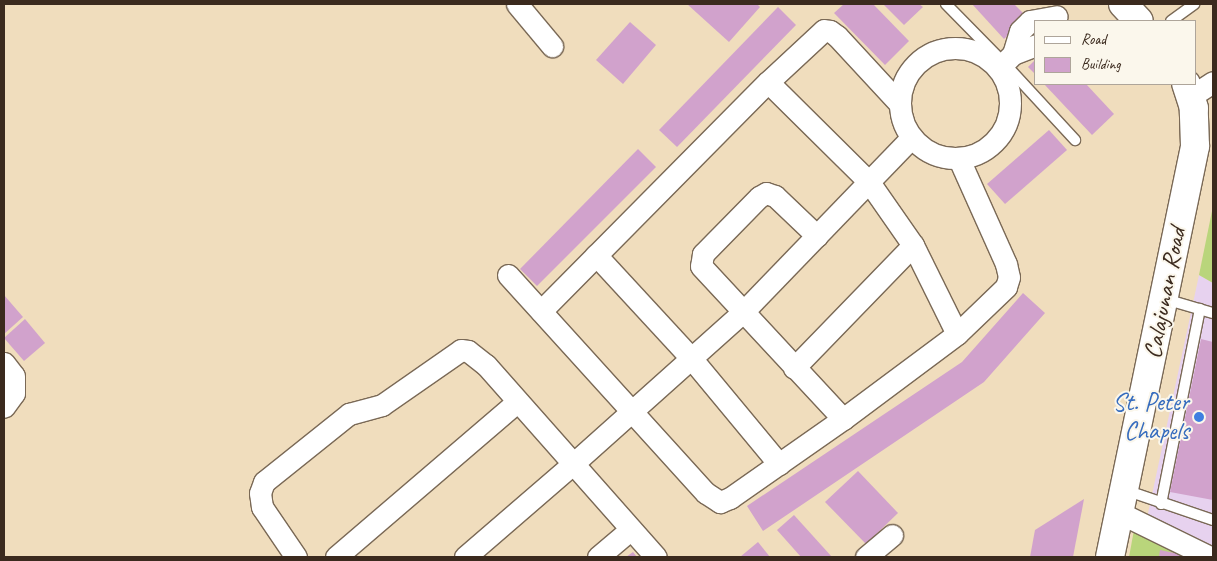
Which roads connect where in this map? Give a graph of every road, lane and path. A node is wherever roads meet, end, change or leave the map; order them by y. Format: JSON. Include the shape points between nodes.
{"nodes":[{"id":1,"x":517,"y":4,"type":"edge"},
{"id":2,"x":946,"y":4,"type":"edge"},
{"id":3,"x":1123,"y":4,"type":"edge"},
{"id":4,"x":1194,"y":4,"type":"edge"},
{"id":5,"x":1060,"y":14,"type":"edge"},
{"id":6,"x":1034,"y":20,"type":"edge"},
{"id":7,"x":1034,"y":20,"type":"edge"},
{"id":8,"x":1138,"y":20,"type":"edge"},
{"id":9,"x":1172,"y":20,"type":"edge"},
{"id":10,"x":552,"y":46,"type":"dead end"},
{"id":11,"x":1034,"y":46,"type":"edge"},
{"id":12,"x":1005,"y":62,"type":"junction"},
{"id":13,"x":768,"y":82,"type":"junction"},
{"id":14,"x":1213,"y":82,"type":"edge"},
{"id":15,"x":1188,"y":90,"type":"edge"},
{"id":16,"x":899,"y":102,"type":"junction"},
{"id":17,"x":911,"y":138,"type":"junction"},
{"id":18,"x":1075,"y":140,"type":"dead end"},
{"id":19,"x":959,"y":159,"type":"junction"},
{"id":20,"x":870,"y":182,"type":"junction"},
{"id":21,"x":817,"y":236,"type":"junction"},
{"id":22,"x":914,"y":245,"type":"junction"},
{"id":23,"x":596,"y":255,"type":"junction"},
{"id":24,"x":508,"y":275,"type":"dead end"},
{"id":25,"x":1164,"y":299,"type":"junction"},
{"id":26,"x":1200,"y":309,"type":"junction"},
{"id":27,"x":744,"y":311,"type":"junction"},
{"id":28,"x":541,"y":312,"type":"junction"},
{"id":29,"x":1213,"y":313,"type":"edge"},
{"id":30,"x":957,"y":334,"type":"junction"},
{"id":31,"x":691,"y":358,"type":"junction"},
{"id":32,"x":4,"y":363,"type":"edge"},
{"id":33,"x":794,"y":368,"type":"junction"},
{"id":34,"x":517,"y":402,"type":"junction"},
{"id":35,"x":4,"y":408,"type":"edge"},
{"id":36,"x":631,"y":410,"type":"junction"},
{"id":37,"x":843,"y":419,"type":"junction"},
{"id":38,"x":574,"y":464,"type":"junction"},
{"id":39,"x":779,"y":464,"type":"junction"},
{"id":40,"x":1122,"y":501,"type":"junction"},
{"id":41,"x":1161,"y":504,"type":"junction"},
{"id":42,"x":1213,"y":520,"type":"edge"},
{"id":43,"x":631,"y":528,"type":"junction"},
{"id":44,"x":892,"y":535,"type":"dead end"},
{"id":45,"x":296,"y":557,"type":"edge"},
{"id":46,"x":336,"y":557,"type":"edge"},
{"id":47,"x":465,"y":557,"type":"edge"},
{"id":48,"x":598,"y":557,"type":"edge"},
{"id":49,"x":656,"y":557,"type":"edge"},
{"id":50,"x":866,"y":557,"type":"edge"},
{"id":51,"x":1110,"y":557,"type":"edge"},
{"id":52,"x":1210,"y":557,"type":"edge"}],
"edges":[{"from":1,"to":10,"type":"street"},
{"from":2,"to":12,"type":"lane"},
{"from":3,"to":8,"type":"main road"},
{"from":4,"to":9,"type":"lane"},
{"from":5,"to":6,"type":"street"},
{"from":7,"to":12,"type":"street","via":[[1020,31]]},
{"from":11,"to":12,"type":"street"},
{"from":12,"to":16,"type":"street","via":[[968,49],[948,48],[929,54],[913,66],[903,83]]},
{"from":12,"to":18,"type":"lane"},
{"from":12,"to":19,"type":"street","via":[[1011,103],[1009,120],[990,147],[976,156]]},
{"from":13,"to":16,"type":"street","via":[[824,30],[837,36]]},
{"from":13,"to":20,"type":"street"},
{"from":13,"to":23,"type":"street"},
{"from":14,"to":15,"type":"street"},
{"from":15,"to":25,"type":"main road","name":"Calajunan Road","via":[[1194,108],[1195,146]]},
{"from":16,"to":17,"type":"street","via":[[902,121]]},
{"from":17,"to":19,"type":"street","via":[[924,150],[941,158]]},
{"from":17,"to":20,"type":"street"},
{"from":19,"to":30,"type":"street","via":[[1009,277],[1006,287]]},
{"from":20,"to":21,"type":"street"},
{"from":20,"to":22,"type":"street"},
{"from":21,"to":27,"type":"street"},
{"from":21,"to":27,"type":"street","via":[[775,196],[766,193],[759,196],[703,254],[701,266]]},
{"from":22,"to":30,"type":"street"},
{"from":22,"to":33,"type":"street"},
{"from":23,"to":28,"type":"street"},
{"from":23,"to":31,"type":"street"},
{"from":24,"to":28,"type":"street"},
{"from":25,"to":26,"type":"lane"},
{"from":25,"to":40,"type":"main road","name":"Calajunan Road"},
{"from":26,"to":29,"type":"lane"},
{"from":26,"to":41,"type":"lane"},
{"from":27,"to":31,"type":"street"},
{"from":27,"to":33,"type":"street"},
{"from":28,"to":36,"type":"street"},
{"from":30,"to":37,"type":"street"},
{"from":31,"to":36,"type":"street"},
{"from":31,"to":39,"type":"street"},
{"from":32,"to":35,"type":"street","via":[[14,376],[14,393]]},
{"from":33,"to":37,"type":"street"},
{"from":34,"to":38,"type":"street"},
{"from":34,"to":45,"type":"street","via":[[476,356],[461,350],[382,405],[349,414],[264,482],[260,493],[262,507]]},
{"from":34,"to":46,"type":"street"},
{"from":36,"to":38,"type":"street"},
{"from":36,"to":39,"type":"street","via":[[714,500],[720,502],[730,498]]},
{"from":37,"to":39,"type":"street"},
{"from":38,"to":43,"type":"street"},
{"from":38,"to":47,"type":"street"},
{"from":40,"to":41,"type":"lane"},
{"from":40,"to":51,"type":"main road","name":"Calajunan Road"},
{"from":40,"to":52,"type":"street"},
{"from":41,"to":42,"type":"lane"},
{"from":43,"to":48,"type":"street"},
{"from":43,"to":49,"type":"street"},
{"from":44,"to":50,"type":"street"}]}
